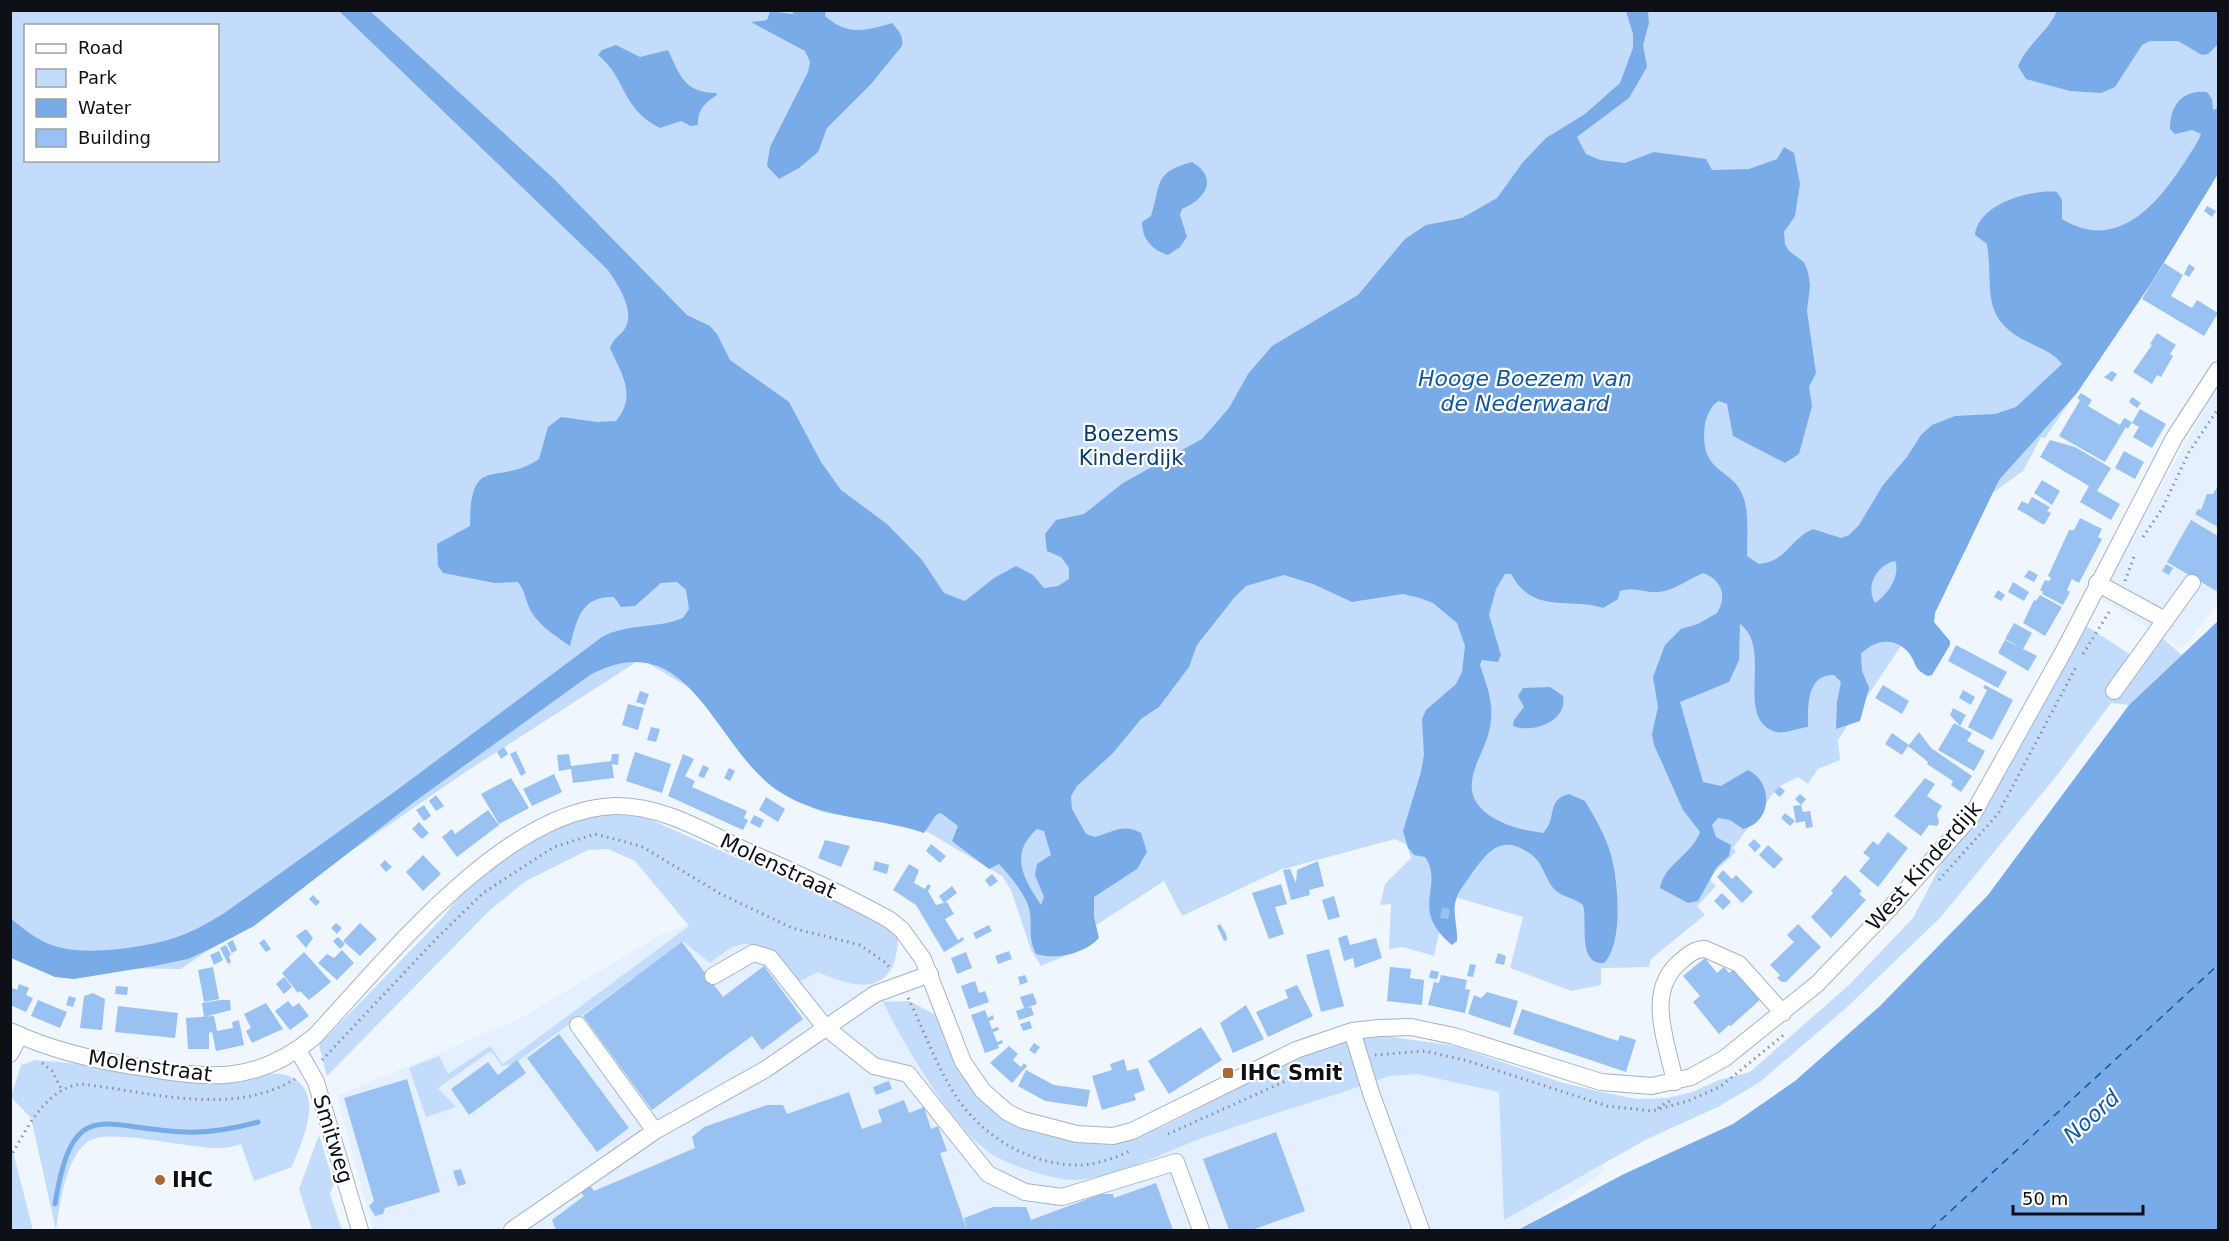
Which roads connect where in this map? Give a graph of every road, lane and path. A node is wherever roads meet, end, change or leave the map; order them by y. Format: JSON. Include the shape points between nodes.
{"nodes":[{"id":1,"x":2218,"y":370,"type":"edge"},
{"id":2,"x":2218,"y":409,"type":"edge"},
{"id":3,"x":2097,"y":583,"type":"junction"},
{"id":4,"x":2192,"y":583,"type":"dead end"},
{"id":5,"x":2119,"y":595,"type":"junction"},
{"id":6,"x":2165,"y":620,"type":"junction"},
{"id":7,"x":2082,"y":655,"type":"dead end"},
{"id":8,"x":2078,"y":664,"type":"dead end"},
{"id":9,"x":2114,"y":691,"type":"dead end"},
{"id":10,"x":1938,"y":882,"type":"dead end"},
{"id":11,"x":930,"y":974,"type":"junction"},
{"id":12,"x":713,"y":976,"type":"dead end"},
{"id":13,"x":901,"y":984,"type":"junction"},
{"id":14,"x":1783,"y":1012,"type":"junction"},
{"id":15,"x":578,"y":1025,"type":"dead end"},
{"id":16,"x":825,"y":1027,"type":"junction"},
{"id":17,"x":1352,"y":1031,"type":"junction"},
{"id":18,"x":1788,"y":1032,"type":"dead end"},
{"id":19,"x":15,"y":1033,"type":"edge"},
{"id":20,"x":298,"y":1050,"type":"junction"},
{"id":21,"x":1506,"y":1052,"type":"joint"},
{"id":22,"x":10,"y":1054,"type":"edge"},
{"id":23,"x":1359,"y":1057,"type":"junction"},
{"id":24,"x":309,"y":1070,"type":"junction"},
{"id":25,"x":52,"y":1071,"type":"dead end"},
{"id":26,"x":1675,"y":1082,"type":"junction"},
{"id":27,"x":62,"y":1090,"type":"junction"},
{"id":28,"x":655,"y":1131,"type":"junction"},
{"id":29,"x":1162,"y":1137,"type":"dead end"},
{"id":30,"x":1133,"y":1149,"type":"dead end"},
{"id":31,"x":10,"y":1158,"type":"edge"},
{"id":32,"x":360,"y":1230,"type":"edge"},
{"id":33,"x":512,"y":1230,"type":"edge"},
{"id":34,"x":1201,"y":1230,"type":"edge"},
{"id":35,"x":1421,"y":1230,"type":"edge"}],
"edges":[{"from":1,"to":3,"type":"street","name":"West Kinderdijk","via":[[2174,438]]},
{"from":2,"to":5,"type":"path","via":[[2188,452],[2162,509],[2135,553]]},
{"from":3,"to":5,"type":"street"},
{"from":3,"to":14,"type":"street","name":"West Kinderdijk","via":[[1973,814],[1884,915],[1827,974]]},
{"from":4,"to":6,"type":"street"},
{"from":5,"to":6,"type":"street"},
{"from":5,"to":7,"type":"path"},
{"from":6,"to":9,"type":"street"},
{"from":8,"to":10,"type":"path","name":"West Kinderdijk","via":[[1998,814]]},
{"from":11,"to":13,"type":"street"},
{"from":11,"to":17,"type":"street","name":"Molenstraat","via":[[963,1062],[982,1091],[1023,1120],[1095,1136],[1132,1131],[1296,1050]]},
{"from":11,"to":20,"type":"street","name":"Molenstraat","via":[[903,930],[867,907],[666,815],[632,807],[605,807],[561,818],[504,849],[440,903]]},
{"from":12,"to":16,"type":"street","via":[[753,953],[770,958]]},
{"from":13,"to":16,"type":"street","via":[[875,994]]},
{"from":13,"to":24,"type":"path","name":"Molenstraat","via":[[886,963],[860,945],[792,928],[719,893],[641,846],[595,834],[554,847],[483,893]]},
{"from":13,"to":30,"type":"path","name":"Molenstraat","via":[[954,1095],[979,1124],[1002,1142],[1039,1160],[1076,1166],[1113,1159]]},
{"from":14,"to":26,"type":"street","name":"West Kinderdijk","via":[[1710,1068]]},
{"from":14,"to":26,"type":"street","via":[[1739,964],[1705,949],[1690,953],[1666,976],[1660,991]]},
{"from":15,"to":28,"type":"street"},
{"from":16,"to":28,"type":"street","via":[[766,1069]]},
{"from":16,"to":34,"type":"street","via":[[874,1066],[909,1074],[988,1174],[1025,1192],[1062,1197],[1176,1162]]},
{"from":17,"to":21,"type":"street","name":"Molenstraat","via":[[1411,1027]]},
{"from":17,"to":23,"type":"street"},
{"from":18,"to":23,"type":"path","via":[[1720,1087],[1652,1111],[1607,1106],[1425,1051]]},
{"from":19,"to":20,"type":"street","name":"Molenstraat","via":[[57,1051],[197,1076],[246,1072]]},
{"from":19,"to":22,"type":"street"},
{"from":20,"to":24,"type":"street","name":"Smitweg"},
{"from":21,"to":26,"type":"street","name":"West Kinderdijk","via":[[1628,1087]]},
{"from":23,"to":29,"type":"path","via":[[1290,1079]]},
{"from":23,"to":35,"type":"street"},
{"from":24,"to":27,"type":"path","name":"Molenstraat","via":[[264,1093],[225,1099],[80,1084]]},
{"from":24,"to":32,"type":"street","name":"Smitweg","via":[[321,1097]]},
{"from":25,"to":27,"type":"path","name":"Molenstraat"},
{"from":27,"to":31,"type":"path","via":[[41,1107]]},
{"from":28,"to":33,"type":"street"}]}
